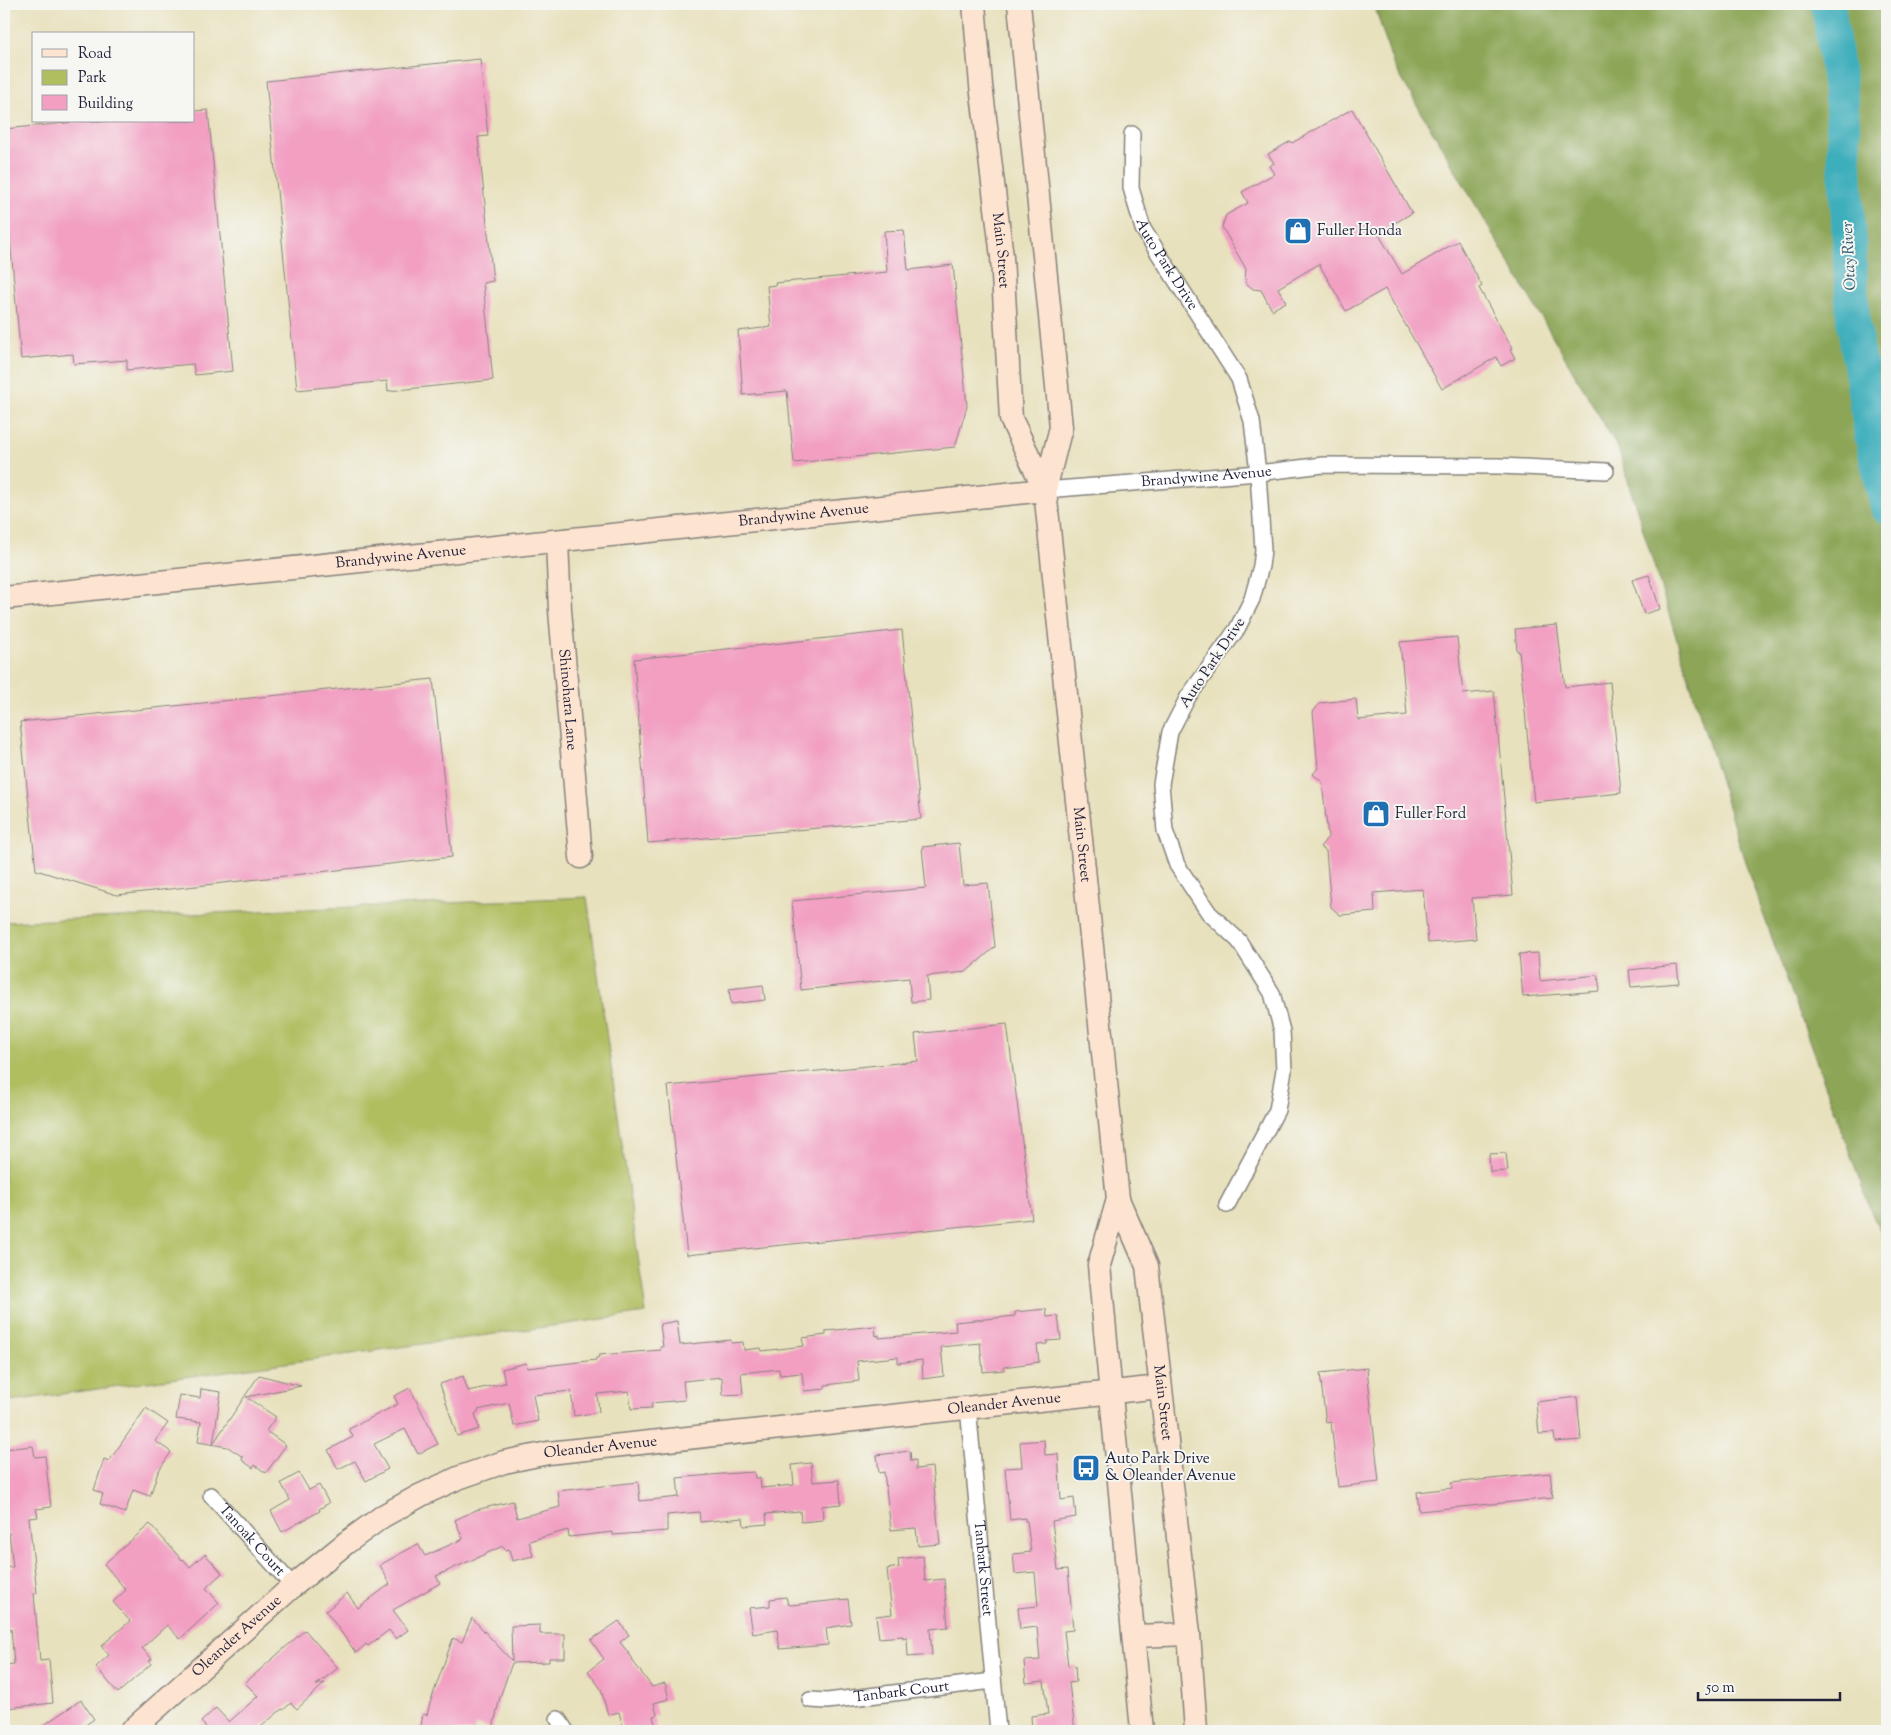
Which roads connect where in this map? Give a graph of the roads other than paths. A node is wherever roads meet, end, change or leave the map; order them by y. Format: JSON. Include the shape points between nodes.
{"nodes":[{"id":1,"x":974,"y":4,"type":"edge"},
{"id":2,"x":1019,"y":4,"type":"edge"},
{"id":3,"x":1132,"y":134,"type":"dead end"},
{"id":4,"x":1606,"y":471,"type":"dead end"},
{"id":5,"x":1258,"y":473,"type":"junction"},
{"id":6,"x":1045,"y":490,"type":"junction"},
{"id":7,"x":557,"y":541,"type":"junction"},
{"id":8,"x":4,"y":598,"type":"edge"},
{"id":9,"x":581,"y":857,"type":"dead end"},
{"id":10,"x":1118,"y":1199,"type":"junction"},
{"id":11,"x":1227,"y":1205,"type":"dead end"},
{"id":12,"x":1160,"y":1387,"type":"junction"},
{"id":13,"x":1112,"y":1392,"type":"junction"},
{"id":14,"x":968,"y":1407,"type":"junction"},
{"id":15,"x":211,"y":1496,"type":"dead end"},
{"id":16,"x":293,"y":1586,"type":"junction"},
{"id":17,"x":1189,"y":1634,"type":"junction"},
{"id":18,"x":1135,"y":1636,"type":"junction"},
{"id":19,"x":993,"y":1681,"type":"junction"},
{"id":20,"x":810,"y":1700,"type":"dead end"},
{"id":21,"x":131,"y":1731,"type":"edge"},
{"id":22,"x":998,"y":1731,"type":"edge"},
{"id":23,"x":1142,"y":1731,"type":"edge"},
{"id":24,"x":1196,"y":1731,"type":"edge"}],
"edges":[{"from":1,"to":6,"type":"main road","name":"Main Street","via":[[1002,257],[1011,419]]},
{"from":2,"to":6,"type":"main road","name":"Main Street","via":[[1062,427]]},
{"from":3,"to":5,"type":"street","name":"Auto Park Drive","via":[[1131,188],[1143,229],[1239,379],[1252,421]]},
{"from":4,"to":5,"type":"street","name":"Brandywine Avenue","via":[[1500,466],[1323,466]]},
{"from":5,"to":6,"type":"street","name":"Brandywine Avenue"},
{"from":5,"to":11,"type":"street","name":"Auto Park Drive","via":[[1263,550],[1252,599],[1237,629],[1188,697],[1170,732],[1161,784],[1165,831],[1177,865],[1209,913],[1239,941],[1272,993],[1282,1032],[1284,1070],[1277,1110]]},
{"from":6,"to":7,"type":"main road","name":"Brandywine Avenue"},
{"from":6,"to":10,"type":"main road","name":"Main Street"},
{"from":7,"to":8,"type":"main road","name":"Brandywine Avenue"},
{"from":7,"to":9,"type":"main road","name":"Shinohara Lane"},
{"from":10,"to":12,"type":"main road","name":"Main Street","via":[[1147,1266]]},
{"from":10,"to":13,"type":"main road","name":"Main Street","via":[[1099,1264]]},
{"from":12,"to":13,"type":"main road","name":"Oleander Avenue"},
{"from":12,"to":17,"type":"main road","name":"Main Street"},
{"from":13,"to":14,"type":"main road","name":"Oleander Avenue"},
{"from":13,"to":18,"type":"main road","name":"Main Street"},
{"from":14,"to":16,"type":"main road","name":"Oleander Avenue","via":[[548,1453],[504,1462],[458,1478],[384,1516],[346,1542]]},
{"from":14,"to":19,"type":"street","name":"Tanbark Street"},
{"from":15,"to":16,"type":"street","name":"Tanoak Court"},
{"from":16,"to":21,"type":"main road","name":"Oleander Avenue"},
{"from":17,"to":18,"type":"main road"},
{"from":17,"to":24,"type":"main road","name":"Main Street"},
{"from":18,"to":23,"type":"main road","name":"Main Street"},
{"from":19,"to":20,"type":"street","name":"Tanbark Court","via":[[827,1701]]},
{"from":19,"to":22,"type":"street","name":"Tanbark Street"}]}
